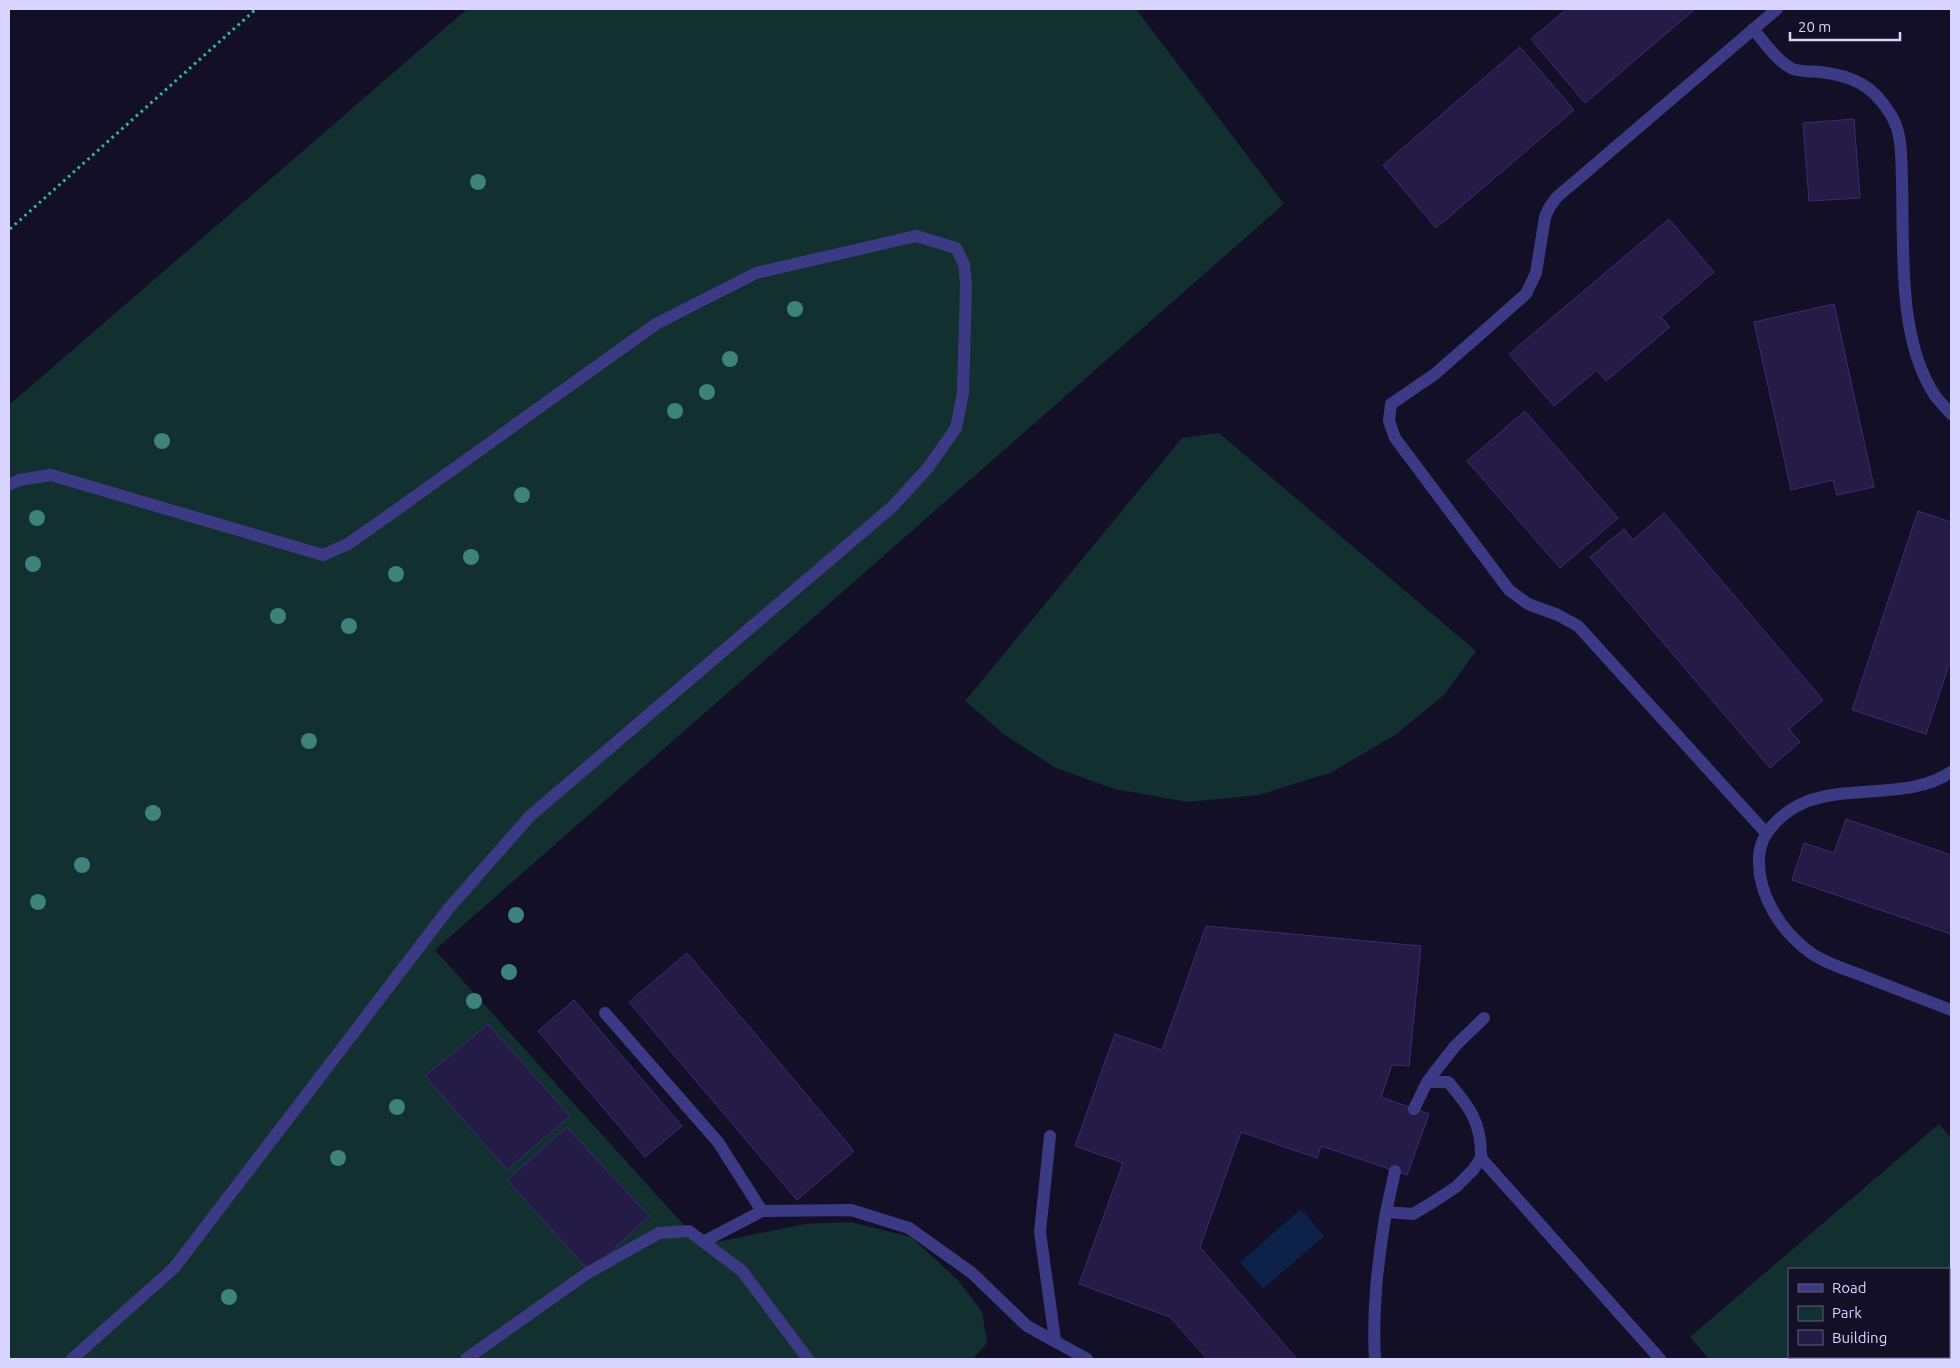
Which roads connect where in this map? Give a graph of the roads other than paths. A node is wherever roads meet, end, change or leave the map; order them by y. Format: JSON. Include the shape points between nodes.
{"nodes":[{"id":1,"x":1777,"y":9,"type":"edge"},
{"id":2,"x":1753,"y":29,"type":"junction"},
{"id":3,"x":1951,"y":414,"type":"edge"},
{"id":4,"x":9,"y":485,"type":"edge"},
{"id":5,"x":1951,"y":772,"type":"edge"},
{"id":6,"x":1766,"y":833,"type":"junction"},
{"id":7,"x":1951,"y":1010,"type":"edge"},
{"id":8,"x":606,"y":1013,"type":"dead end"},
{"id":9,"x":1484,"y":1018,"type":"dead end"},
{"id":10,"x":1427,"y":1082,"type":"junction"},
{"id":11,"x":1414,"y":1109,"type":"dead end"},
{"id":12,"x":1050,"y":1136,"type":"dead end"},
{"id":13,"x":1481,"y":1158,"type":"junction"},
{"id":14,"x":1394,"y":1171,"type":"dead end"},
{"id":15,"x":762,"y":1211,"type":"junction"},
{"id":16,"x":1386,"y":1212,"type":"junction"},
{"id":17,"x":703,"y":1242,"type":"junction"},
{"id":18,"x":1055,"y":1340,"type":"junction"},
{"id":19,"x":72,"y":1359,"type":"edge"},
{"id":20,"x":466,"y":1359,"type":"edge"},
{"id":21,"x":808,"y":1359,"type":"edge"},
{"id":22,"x":1088,"y":1359,"type":"edge"},
{"id":23,"x":1376,"y":1359,"type":"edge"},
{"id":24,"x":1660,"y":1359,"type":"edge"}],
"edges":[{"from":1,"to":2,"type":"street"},
{"from":2,"to":3,"type":"street","via":[[1787,65],[1795,70],[1850,77],[1865,86],[1892,116],[1900,142],[1905,306],[1925,377]]},
{"from":2,"to":6,"type":"street","via":[[1557,197],[1544,218],[1536,274],[1526,294],[1435,374],[1391,404],[1389,421],[1395,438],[1509,590],[1528,604],[1558,614],[1578,626]]},
{"from":4,"to":19,"type":"street","via":[[50,475],[323,555],[348,544],[656,324],[756,273],[916,236],[956,248],[964,264],[963,393],[956,428],[926,469],[892,507],[530,816],[449,908],[174,1268]]},
{"from":5,"to":6,"type":"street","via":[[1926,784],[1826,795],[1795,806]]},
{"from":6,"to":7,"type":"street","via":[[1759,851],[1761,882],[1769,904],[1799,943],[1831,964]]},
{"from":8,"to":15,"type":"street","via":[[718,1142]]},
{"from":9,"to":10,"type":"street","via":[[1455,1046]]},
{"from":10,"to":11,"type":"street"},
{"from":10,"to":13,"type":"street","via":[[1448,1082],[1465,1101],[1481,1139]]},
{"from":12,"to":18,"type":"street","via":[[1040,1232]]},
{"from":13,"to":16,"type":"street","via":[[1456,1188],[1413,1214]]},
{"from":13,"to":24,"type":"street"},
{"from":14,"to":16,"type":"street"},
{"from":15,"to":17,"type":"street"},
{"from":15,"to":18,"type":"street","via":[[851,1210],[909,1228],[972,1272],[1027,1326]]},
{"from":16,"to":23,"type":"street","via":[[1376,1282]]},
{"from":17,"to":20,"type":"street","via":[[689,1231],[659,1233],[586,1274]]},
{"from":17,"to":21,"type":"street","via":[[742,1271]]},
{"from":18,"to":22,"type":"street"}]}
